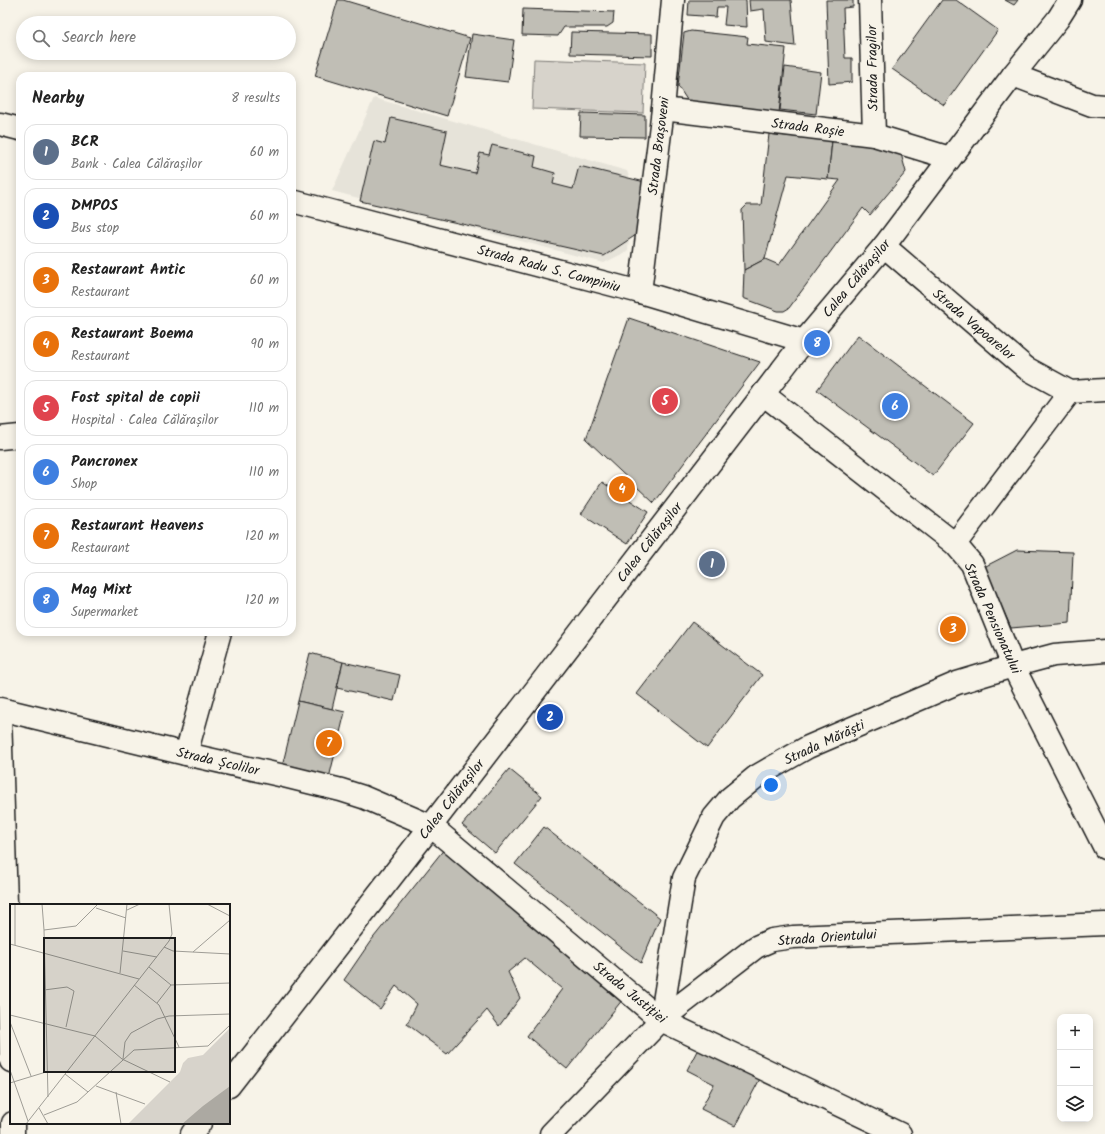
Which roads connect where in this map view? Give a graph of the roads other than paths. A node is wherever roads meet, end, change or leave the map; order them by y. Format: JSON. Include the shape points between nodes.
{"nodes":[{"id":1,"x":673,"y":0,"type":"edge"},
{"id":2,"x":870,"y":0,"type":"edge"},
{"id":3,"x":1070,"y":0,"type":"edge"},
{"id":4,"x":1013,"y":75,"type":"junction"},
{"id":5,"x":1105,"y":106,"type":"edge"},
{"id":6,"x":663,"y":109,"type":"junction"},
{"id":7,"x":0,"y":124,"type":"edge"},
{"id":8,"x":16,"y":129,"type":"edge"},
{"id":9,"x":874,"y":135,"type":"junction"},
{"id":10,"x":950,"y":158,"type":"junction"},
{"id":11,"x":296,"y":202,"type":"edge"},
{"id":12,"x":884,"y":246,"type":"junction"},
{"id":13,"x":640,"y":292,"type":"junction"},
{"id":14,"x":804,"y":341,"type":"junction"},
{"id":15,"x":1105,"y":390,"type":"edge"},
{"id":16,"x":1070,"y":392,"type":"junction"},
{"id":17,"x":763,"y":394,"type":"junction"},
{"id":18,"x":16,"y":436,"type":"edge"},
{"id":19,"x":0,"y":438,"type":"edge"},
{"id":20,"x":955,"y":544,"type":"junction"},
{"id":21,"x":219,"y":636,"type":"edge"},
{"id":22,"x":1105,"y":651,"type":"edge"},
{"id":23,"x":1013,"y":666,"type":"junction"},
{"id":24,"x":0,"y":709,"type":"edge"},
{"id":25,"x":0,"y":715,"type":"edge"},
{"id":26,"x":186,"y":754,"type":"junction"},
{"id":27,"x":431,"y":826,"type":"junction"},
{"id":28,"x":1105,"y":848,"type":"edge"},
{"id":29,"x":1105,"y":924,"type":"edge"},
{"id":30,"x":661,"y":1020,"type":"junction"},
{"id":31,"x":10,"y":1030,"type":"edge"},
{"id":32,"x":230,"y":1085,"type":"edge"},
{"id":33,"x":199,"y":1124,"type":"edge"},
{"id":34,"x":192,"y":1134,"type":"edge"},
{"id":35,"x":551,"y":1134,"type":"edge"},
{"id":36,"x":900,"y":1134,"type":"edge"}],
"edges":[{"from":1,"to":6,"type":"street","name":"Strada Brașoveni"},
{"from":2,"to":9,"type":"street","name":"Strada Fragilor"},
{"from":3,"to":4,"type":"street","name":"Calea Călărașilor","via":[[1058,20]]},
{"from":4,"to":5,"type":"street","via":[[1092,106]]},
{"from":4,"to":10,"type":"street","name":"Calea Călărașilor"},
{"from":6,"to":9,"type":"street","name":"Strada Roșie"},
{"from":6,"to":13,"type":"street","name":"Strada Brașoveni"},
{"from":7,"to":8,"type":"street"},
{"from":9,"to":10,"type":"street","name":"Strada Roșie"},
{"from":10,"to":12,"type":"street","name":"Calea Călărașilor"},
{"from":11,"to":13,"type":"street","name":"Strada Radu S. Campiniu"},
{"from":12,"to":14,"type":"street","name":"Calea Călărașilor"},
{"from":12,"to":16,"type":"street","name":"Strada Vapoarelor","via":[[1026,368]]},
{"from":13,"to":14,"type":"street","name":"Strada Radu S. Campiniu"},
{"from":14,"to":17,"type":"street","name":"Calea Călărașilor"},
{"from":15,"to":16,"type":"street"},
{"from":16,"to":20,"type":"street"},
{"from":17,"to":20,"type":"street","name":"Strada Pensionatului"},
{"from":17,"to":27,"type":"street","name":"Calea Călărașilor"},
{"from":18,"to":19,"type":"street"},
{"from":20,"to":23,"type":"street","name":"Strada Pensionatului","via":[[972,564]]},
{"from":21,"to":26,"type":"street"},
{"from":22,"to":23,"type":"street","name":"Strada Mărăști","via":[[1054,655]]},
{"from":23,"to":28,"type":"street","name":"Strada Pensionatului"},
{"from":23,"to":30,"type":"street","name":"Strada Mărăști","via":[[957,683],[808,747],[757,776],[730,798],[714,818],[684,878]]},
{"from":24,"to":26,"type":"street","name":"Strada Școlilor"},
{"from":25,"to":31,"type":"street"},
{"from":26,"to":27,"type":"street","name":"Strada Școlilor","via":[[341,790]]},
{"from":27,"to":30,"type":"street","name":"Strada Justiției"},
{"from":27,"to":32,"type":"street","name":"Calea Călărașilor"},
{"from":29,"to":30,"type":"street","name":"Strada Orientului","via":[[792,937],[772,940],[756,947]]},
{"from":30,"to":35,"type":"street","name":"Strada Orientului"},
{"from":30,"to":36,"type":"street","name":"Strada Justiției"},
{"from":33,"to":34,"type":"street"}]}
